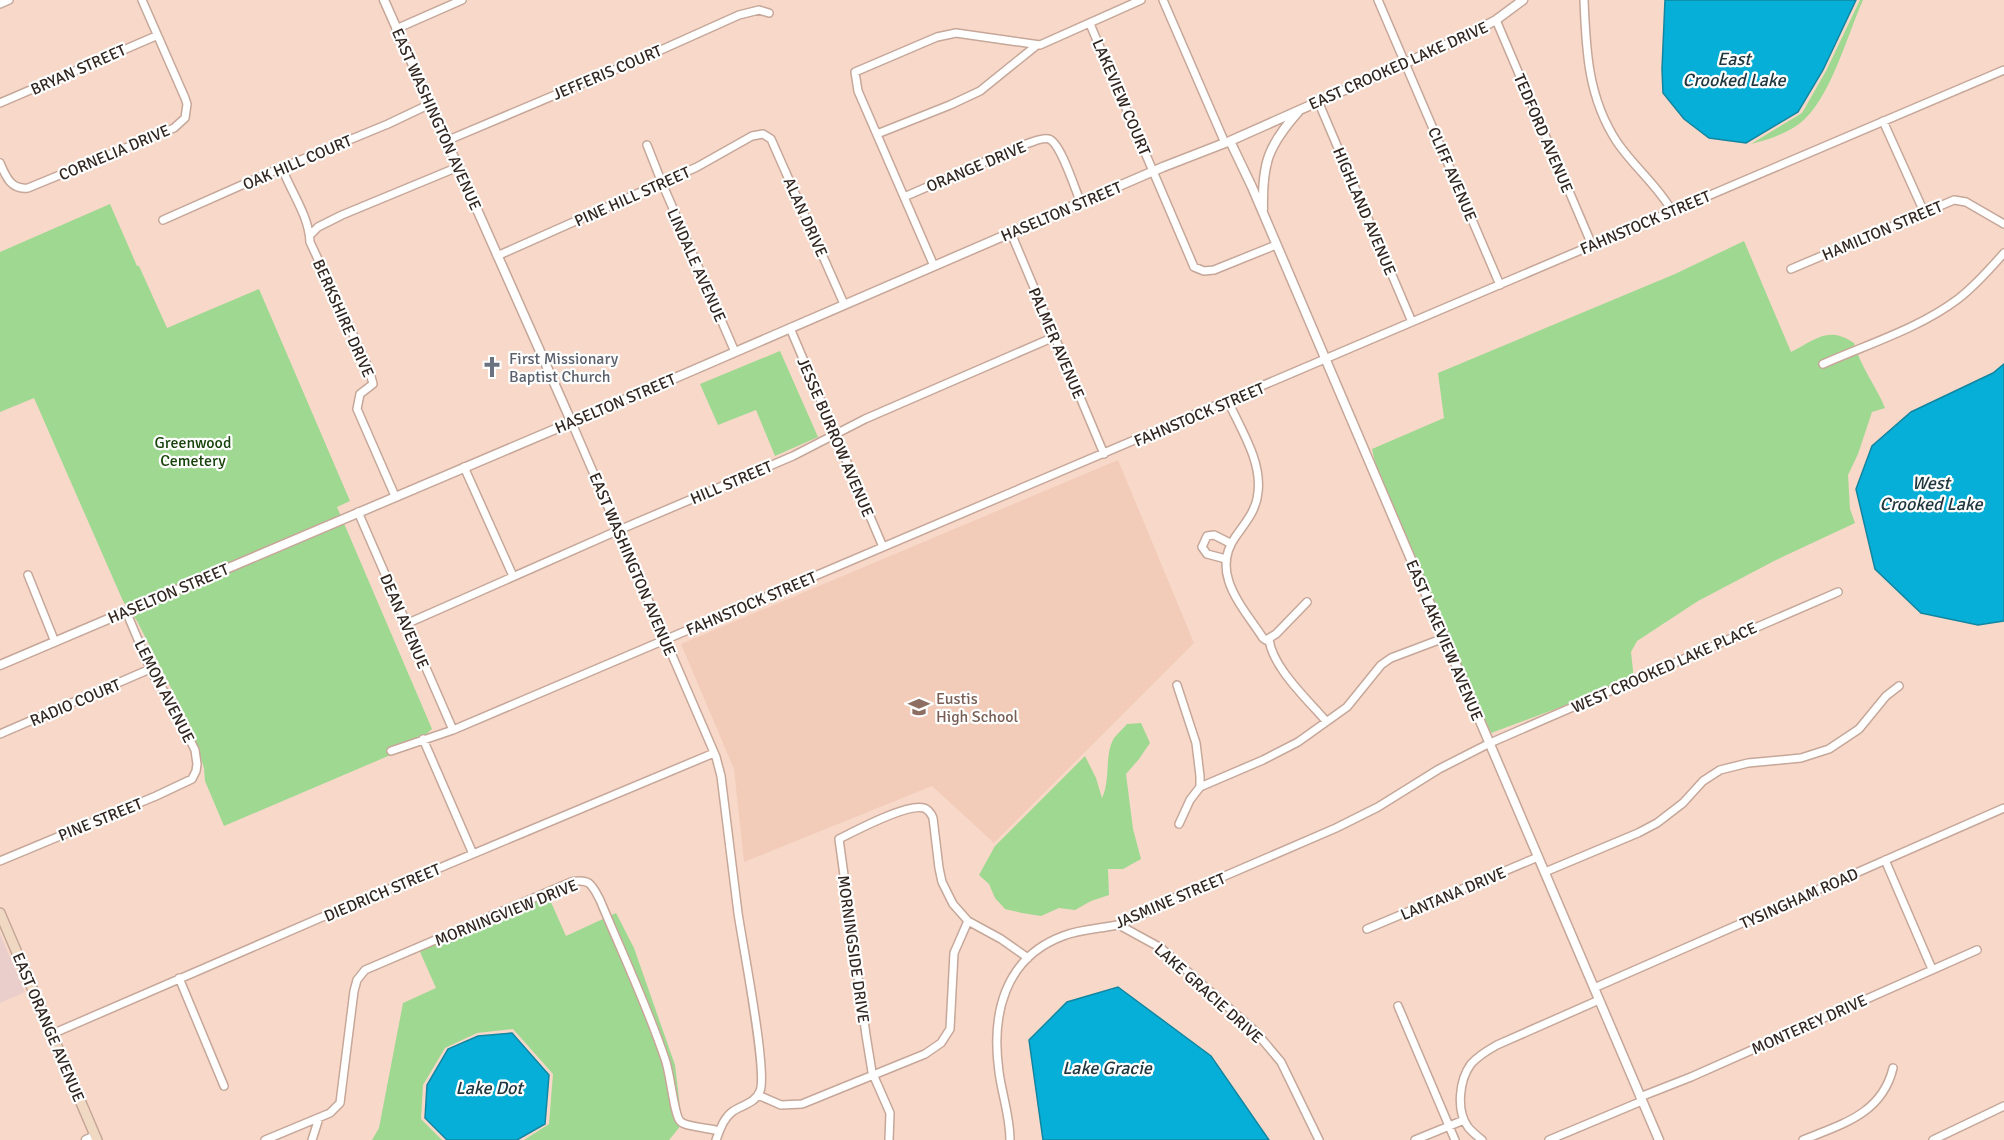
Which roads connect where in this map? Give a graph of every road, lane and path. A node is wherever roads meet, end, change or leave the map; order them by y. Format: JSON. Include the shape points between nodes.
{"nodes":[{"id":1,"x":9,"y":0,"type":"edge"},
{"id":2,"x":142,"y":0,"type":"edge"},
{"id":3,"x":384,"y":0,"type":"edge"},
{"id":4,"x":462,"y":0,"type":"edge"},
{"id":5,"x":1141,"y":0,"type":"edge"},
{"id":6,"x":1163,"y":0,"type":"edge"},
{"id":7,"x":1378,"y":0,"type":"edge"},
{"id":8,"x":1523,"y":0,"type":"edge"},
{"id":9,"x":1584,"y":0,"type":"edge"},
{"id":10,"x":0,"y":4,"type":"edge"},
{"id":11,"x":769,"y":13,"type":"dead end"},
{"id":12,"x":1496,"y":20,"type":"junction"},
{"id":13,"x":1090,"y":24,"type":"junction"},
{"id":14,"x":396,"y":29,"type":"junction"},
{"id":15,"x":156,"y":36,"type":"junction"},
{"id":16,"x":1037,"y":45,"type":"junction"},
{"id":17,"x":1405,"y":63,"type":"junction"},
{"id":18,"x":2004,"y":70,"type":"edge"},
{"id":19,"x":1318,"y":100,"type":"junction"},
{"id":20,"x":0,"y":103,"type":"edge"},
{"id":21,"x":430,"y":104,"type":"junction"},
{"id":22,"x":1302,"y":108,"type":"junction"},
{"id":23,"x":1883,"y":121,"type":"junction"},
{"id":24,"x":763,"y":134,"type":"joint"},
{"id":25,"x":877,"y":134,"type":"junction"},
{"id":26,"x":446,"y":141,"type":"junction"},
{"id":27,"x":1228,"y":142,"type":"junction"},
{"id":28,"x":647,"y":145,"type":"dead end"},
{"id":29,"x":0,"y":163,"type":"edge"},
{"id":30,"x":458,"y":167,"type":"junction"},
{"id":31,"x":282,"y":168,"type":"junction"},
{"id":32,"x":1153,"y":171,"type":"junction"},
{"id":33,"x":662,"y":183,"type":"junction"},
{"id":34,"x":904,"y":197,"type":"junction"},
{"id":35,"x":1081,"y":203,"type":"junction"},
{"id":36,"x":1671,"y":211,"type":"junction"},
{"id":37,"x":1923,"y":212,"type":"junction"},
{"id":38,"x":1263,"y":215,"type":"junction"},
{"id":39,"x":163,"y":220,"type":"dead end"},
{"id":40,"x":2004,"y":224,"type":"edge"},
{"id":41,"x":1011,"y":232,"type":"junction"},
{"id":42,"x":310,"y":235,"type":"junction"},
{"id":43,"x":1276,"y":245,"type":"junction"},
{"id":44,"x":1592,"y":245,"type":"junction"},
{"id":45,"x":2004,"y":253,"type":"edge"},
{"id":46,"x":497,"y":255,"type":"junction"},
{"id":47,"x":934,"y":266,"type":"junction"},
{"id":48,"x":1791,"y":269,"type":"dead end"},
{"id":49,"x":1500,"y":285,"type":"junction"},
{"id":50,"x":844,"y":304,"type":"junction"},
{"id":51,"x":1412,"y":322,"type":"junction"},
{"id":52,"x":789,"y":328,"type":"junction"},
{"id":53,"x":1054,"y":337,"type":"junction"},
{"id":54,"x":735,"y":352,"type":"junction"},
{"id":55,"x":1325,"y":360,"type":"junction"},
{"id":56,"x":1823,"y":364,"type":"dead end"},
{"id":57,"x":1228,"y":401,"type":"junction"},
{"id":58,"x":571,"y":421,"type":"junction"},
{"id":59,"x":834,"y":434,"type":"junction"},
{"id":60,"x":1104,"y":454,"type":"junction"},
{"id":61,"x":464,"y":467,"type":"junction"},
{"id":62,"x":395,"y":496,"type":"junction"},
{"id":63,"x":358,"y":512,"type":"junction"},
{"id":64,"x":619,"y":530,"type":"junction"},
{"id":65,"x":1230,"y":543,"type":"junction"},
{"id":66,"x":883,"y":547,"type":"junction"},
{"id":67,"x":1226,"y":559,"type":"junction"},
{"id":68,"x":28,"y":575,"type":"dead end"},
{"id":69,"x":513,"y":576,"type":"junction"},
{"id":70,"x":1838,"y":591,"type":"dead end"},
{"id":71,"x":1307,"y":602,"type":"dead end"},
{"id":72,"x":126,"y":612,"type":"junction"},
{"id":73,"x":406,"y":624,"type":"junction"},
{"id":74,"x":1444,"y":638,"type":"junction"},
{"id":75,"x":665,"y":639,"type":"junction"},
{"id":76,"x":1269,"y":639,"type":"junction"},
{"id":77,"x":55,"y":642,"type":"junction"},
{"id":78,"x":0,"y":665,"type":"edge"},
{"id":79,"x":150,"y":669,"type":"junction"},
{"id":80,"x":1177,"y":686,"type":"dead end"},
{"id":81,"x":1899,"y":686,"type":"dead end"},
{"id":82,"x":1326,"y":721,"type":"junction"},
{"id":83,"x":453,"y":730,"type":"junction"},
{"id":84,"x":0,"y":734,"type":"edge"},
{"id":85,"x":423,"y":739,"type":"junction"},
{"id":86,"x":1490,"y":743,"type":"junction"},
{"id":87,"x":391,"y":751,"type":"dead end"},
{"id":88,"x":714,"y":753,"type":"junction"},
{"id":89,"x":196,"y":771,"type":"joint"},
{"id":90,"x":1200,"y":787,"type":"junction"},
{"id":91,"x":2004,"y":808,"type":"edge"},
{"id":92,"x":1179,"y":824,"type":"dead end"},
{"id":93,"x":473,"y":854,"type":"junction"},
{"id":94,"x":1539,"y":857,"type":"junction"},
{"id":95,"x":1885,"y":860,"type":"junction"},
{"id":96,"x":0,"y":861,"type":"edge"},
{"id":97,"x":1545,"y":873,"type":"junction"},
{"id":98,"x":0,"y":913,"type":"edge"},
{"id":99,"x":968,"y":921,"type":"junction"},
{"id":100,"x":1119,"y":925,"type":"junction"},
{"id":101,"x":1367,"y":929,"type":"dead end"},
{"id":102,"x":1977,"y":950,"type":"dead end"},
{"id":103,"x":1028,"y":958,"type":"junction"},
{"id":104,"x":1932,"y":969,"type":"junction"},
{"id":105,"x":180,"y":978,"type":"junction"},
{"id":106,"x":1594,"y":988,"type":"junction"},
{"id":107,"x":1599,"y":1000,"type":"junction"},
{"id":108,"x":1398,"y":1006,"type":"dead end"},
{"id":109,"x":52,"y":1035,"type":"junction"},
{"id":110,"x":1893,"y":1068,"type":"dead end"},
{"id":111,"x":873,"y":1074,"type":"junction"},
{"id":112,"x":224,"y":1086,"type":"dead end"},
{"id":113,"x":758,"y":1095,"type":"junction"},
{"id":114,"x":1641,"y":1099,"type":"junction"},
{"id":115,"x":2004,"y":1106,"type":"edge"},
{"id":116,"x":319,"y":1118,"type":"junction"},
{"id":117,"x":1464,"y":1120,"type":"junction"},
{"id":118,"x":1449,"y":1125,"type":"junction"},
{"id":119,"x":719,"y":1131,"type":"junction"},
{"id":120,"x":96,"y":1138,"type":"edge"},
{"id":121,"x":86,"y":1140,"type":"edge"},
{"id":122,"x":265,"y":1140,"type":"edge"},
{"id":123,"x":312,"y":1140,"type":"edge"},
{"id":124,"x":716,"y":1140,"type":"edge"},
{"id":125,"x":889,"y":1140,"type":"edge"},
{"id":126,"x":1010,"y":1140,"type":"edge"},
{"id":127,"x":1318,"y":1140,"type":"edge"},
{"id":128,"x":1415,"y":1140,"type":"edge"},
{"id":129,"x":1455,"y":1140,"type":"edge"},
{"id":130,"x":1482,"y":1140,"type":"edge"},
{"id":131,"x":1549,"y":1140,"type":"edge"},
{"id":132,"x":1659,"y":1140,"type":"edge"},
{"id":133,"x":1803,"y":1140,"type":"edge"},
{"id":134,"x":1933,"y":1140,"type":"edge"}],
"edges":[{"from":1,"to":10,"type":"street"},
{"from":2,"to":15,"type":"street","name":"CORNELIA DRIVE"},
{"from":3,"to":14,"type":"street","name":"EAST WASHINGTON AVENUE"},
{"from":4,"to":14,"type":"street"},
{"from":5,"to":13,"type":"street"},
{"from":6,"to":27,"type":"street","name":"EAST LAKEVIEW AVENUE"},
{"from":7,"to":17,"type":"street","name":"CLIFF AVENUE"},
{"from":8,"to":12,"type":"street","name":"EAST CROOKED LAKE DRIVE"},
{"from":9,"to":36,"type":"street","via":[[1586,50],[1593,89],[1617,141],[1656,186]]},
{"from":11,"to":26,"type":"street","name":"JEFFERIS COURT","via":[[759,10],[739,15]]},
{"from":12,"to":17,"type":"street","name":"EAST CROOKED LAKE DRIVE"},
{"from":12,"to":44,"type":"street","name":"TEDFORD AVENUE"},
{"from":13,"to":16,"type":"street"},
{"from":13,"to":32,"type":"street","name":"LAKEVIEW COURT"},
{"from":14,"to":21,"type":"street","name":"EAST WASHINGTON AVENUE"},
{"from":15,"to":20,"type":"street","name":"BRYAN STREET"},
{"from":15,"to":29,"type":"street","name":"CORNELIA DRIVE","via":[[187,104],[182,122],[158,136],[28,188],[12,184]]},
{"from":16,"to":25,"type":"street","via":[[980,91]]},
{"from":16,"to":25,"type":"street","via":[[947,34],[855,72],[858,91]]},
{"from":17,"to":19,"type":"street","name":"EAST CROOKED LAKE DRIVE"},
{"from":17,"to":49,"type":"street","name":"CLIFF AVENUE"},
{"from":18,"to":23,"type":"street","name":"FAHNSTOCK STREET"},
{"from":19,"to":22,"type":"street","name":"EAST CROOKED LAKE DRIVE"},
{"from":19,"to":51,"type":"street","name":"HIGHLAND AVENUE"},
{"from":21,"to":26,"type":"street","name":"EAST WASHINGTON AVENUE"},
{"from":21,"to":31,"type":"street","name":"OAK HILL COURT"},
{"from":22,"to":27,"type":"street","name":"EAST CROOKED LAKE DRIVE"},
{"from":22,"to":38,"type":"street","name":"EAST CROOKED LAKE DRIVE","via":[[1278,136],[1267,159],[1262,181]]},
{"from":23,"to":36,"type":"street","name":"FAHNSTOCK STREET"},
{"from":23,"to":37,"type":"street"},
{"from":24,"to":33,"type":"street","name":"PINE HILL STREET","via":[[752,136]]},
{"from":24,"to":50,"type":"street","name":"ALAN DRIVE","via":[[775,149]]},
{"from":25,"to":34,"type":"street"},
{"from":26,"to":30,"type":"street","name":"EAST WASHINGTON AVENUE"},
{"from":27,"to":32,"type":"street","name":"HASELTON STREET"},
{"from":27,"to":38,"type":"street","name":"EAST LAKEVIEW AVENUE"},
{"from":28,"to":33,"type":"street","name":"LINDALE AVENUE"},
{"from":30,"to":42,"type":"street","via":[[342,215]]},
{"from":30,"to":46,"type":"street","name":"EAST WASHINGTON AVENUE"},
{"from":31,"to":39,"type":"street","name":"OAK HILL COURT"},
{"from":31,"to":42,"type":"street","name":"BERKSHIRE DRIVE"},
{"from":32,"to":35,"type":"street","name":"HASELTON STREET"},
{"from":32,"to":43,"type":"street","name":"LAKEVIEW COURT","via":[[1191,263],[1199,270],[1228,266]]},
{"from":33,"to":46,"type":"street","name":"PINE HILL STREET"},
{"from":33,"to":54,"type":"street","name":"LINDALE AVENUE"},
{"from":34,"to":35,"type":"street","name":"ORANGE DRIVE","via":[[1026,144],[1049,139],[1058,147]]},
{"from":34,"to":47,"type":"street"},
{"from":35,"to":41,"type":"street","name":"HASELTON STREET"},
{"from":36,"to":44,"type":"street","name":"FAHNSTOCK STREET"},
{"from":37,"to":40,"type":"street","name":"HAMILTON STREET","via":[[1959,200]]},
{"from":37,"to":48,"type":"street","name":"HAMILTON STREET"},
{"from":38,"to":43,"type":"street","name":"EAST LAKEVIEW AVENUE"},
{"from":41,"to":47,"type":"street","name":"HASELTON STREET"},
{"from":41,"to":53,"type":"street","name":"PALMER AVENUE"},
{"from":42,"to":62,"type":"street","name":"BERKSHIRE DRIVE","via":[[369,369],[372,384],[360,394],[357,409]]},
{"from":43,"to":55,"type":"street","name":"EAST LAKEVIEW AVENUE"},
{"from":44,"to":49,"type":"street","name":"FAHNSTOCK STREET"},
{"from":45,"to":56,"type":"street","via":[[1972,288],[1944,308],[1908,328]]},
{"from":46,"to":58,"type":"street","name":"EAST WASHINGTON AVENUE"},
{"from":47,"to":50,"type":"street","name":"HASELTON STREET"},
{"from":49,"to":51,"type":"street","name":"FAHNSTOCK STREET"},
{"from":50,"to":52,"type":"street","name":"HASELTON STREET"},
{"from":51,"to":55,"type":"street","name":"FAHNSTOCK STREET"},
{"from":52,"to":54,"type":"street","name":"HASELTON STREET"},
{"from":52,"to":59,"type":"street","name":"JESSE BURROW AVENUE"},
{"from":53,"to":59,"type":"street","name":"HILL STREET"},
{"from":53,"to":60,"type":"street","name":"PALMER AVENUE"},
{"from":54,"to":58,"type":"street","name":"HASELTON STREET"},
{"from":55,"to":57,"type":"street","name":"FAHNSTOCK STREET"},
{"from":55,"to":74,"type":"street","name":"EAST LAKEVIEW AVENUE"},
{"from":57,"to":60,"type":"street","name":"FAHNSTOCK STREET"},
{"from":57,"to":65,"type":"street","via":[[1254,458],[1259,482],[1254,509]]},
{"from":58,"to":61,"type":"street","name":"HASELTON STREET"},
{"from":58,"to":64,"type":"street","name":"EAST WASHINGTON AVENUE"},
{"from":59,"to":64,"type":"street","name":"HILL STREET","via":[[793,456]]},
{"from":59,"to":66,"type":"street","name":"JESSE BURROW AVENUE"},
{"from":60,"to":66,"type":"street","name":"FAHNSTOCK STREET"},
{"from":61,"to":62,"type":"street","name":"HASELTON STREET"},
{"from":61,"to":69,"type":"street"},
{"from":62,"to":63,"type":"street","name":"HASELTON STREET"},
{"from":63,"to":72,"type":"street","name":"HASELTON STREET"},
{"from":63,"to":73,"type":"street","name":"DEAN AVENUE"},
{"from":64,"to":69,"type":"street","name":"HILL STREET"},
{"from":64,"to":75,"type":"street","name":"EAST WASHINGTON AVENUE"},
{"from":65,"to":67,"type":"street"},
{"from":65,"to":67,"type":"street","via":[[1214,535],[1203,542],[1207,554]]},
{"from":66,"to":75,"type":"street","name":"FAHNSTOCK STREET"},
{"from":67,"to":76,"type":"street","via":[[1232,591],[1263,638]]},
{"from":68,"to":77,"type":"street"},
{"from":69,"to":73,"type":"street","name":"HILL STREET"},
{"from":70,"to":86,"type":"street","name":"WEST CROOKED LAKE PLACE"},
{"from":71,"to":76,"type":"street"},
{"from":72,"to":77,"type":"street","name":"HASELTON STREET"},
{"from":72,"to":79,"type":"street","name":"LEMON AVENUE"},
{"from":73,"to":83,"type":"street","name":"DEAN AVENUE"},
{"from":74,"to":82,"type":"street","via":[[1381,665],[1347,707]]},
{"from":74,"to":86,"type":"street","name":"EAST LAKEVIEW AVENUE"},
{"from":75,"to":83,"type":"street","name":"FAHNSTOCK STREET"},
{"from":75,"to":88,"type":"street","name":"EAST WASHINGTON AVENUE"},
{"from":76,"to":82,"type":"street","via":[[1281,667]]},
{"from":77,"to":78,"type":"street","name":"HASELTON STREET"},
{"from":79,"to":84,"type":"street","name":"RADIO COURT"},
{"from":79,"to":89,"type":"street","name":"LEMON AVENUE","via":[[187,732],[197,756]]},
{"from":80,"to":90,"type":"street","via":[[1196,743]]},
{"from":81,"to":97,"type":"street","via":[[1859,729],[1829,749],[1801,758],[1720,770],[1657,823]]},
{"from":82,"to":90,"type":"street","via":[[1281,751]]},
{"from":83,"to":85,"type":"street","name":"FAHNSTOCK STREET"},
{"from":85,"to":87,"type":"street","name":"FAHNSTOCK STREET"},
{"from":85,"to":93,"type":"street"},
{"from":86,"to":94,"type":"street","name":"EAST LAKEVIEW AVENUE"},
{"from":86,"to":100,"type":"street","name":"JASMINE STREET","via":[[1336,828]]},
{"from":88,"to":93,"type":"street","name":"DIEDRICH STREET"},
{"from":88,"to":113,"type":"street","name":"EAST WASHINGTON AVENUE","via":[[721,776],[760,1050],[762,1084]]},
{"from":89,"to":96,"type":"street","name":"PINE STREET","via":[[192,779],[174,788]]},
{"from":90,"to":92,"type":"street"},
{"from":91,"to":95,"type":"street","name":"TYSINGHAM ROAD"},
{"from":93,"to":105,"type":"street","name":"DIEDRICH STREET"},
{"from":94,"to":97,"type":"street","name":"EAST LAKEVIEW AVENUE"},
{"from":94,"to":101,"type":"street","name":"LANTANA DRIVE"},
{"from":95,"to":104,"type":"street"},
{"from":95,"to":106,"type":"street","name":"TYSINGHAM ROAD"},
{"from":97,"to":106,"type":"street","name":"EAST LAKEVIEW AVENUE"},
{"from":98,"to":109,"type":"main road","name":"EAST ORANGE AVENUE"},
{"from":99,"to":103,"type":"street"},
{"from":99,"to":111,"type":"street","via":[[954,953],[952,1017],[947,1036],[925,1054]]},
{"from":99,"to":111,"type":"street","name":"MORNINGSIDE DRIVE","via":[[953,904],[942,882],[933,818],[927,809],[904,810],[838,838]]},
{"from":100,"to":103,"type":"street","name":"JASMINE STREET","via":[[1089,928],[1060,937]]},
{"from":100,"to":127,"type":"street","name":"LAKE GRACIE DRIVE","via":[[1161,948],[1255,1031],[1281,1062]]},
{"from":102,"to":104,"type":"street","name":"MONTEREY DRIVE"},
{"from":103,"to":126,"type":"street","via":[[1008,984],[995,1035]]},
{"from":104,"to":114,"type":"street","name":"MONTEREY DRIVE"},
{"from":105,"to":109,"type":"street","name":"DIEDRICH STREET"},
{"from":105,"to":112,"type":"street"},
{"from":106,"to":107,"type":"street","name":"EAST LAKEVIEW AVENUE"},
{"from":107,"to":114,"type":"street","name":"EAST LAKEVIEW AVENUE"},
{"from":107,"to":117,"type":"street","via":[[1497,1045],[1476,1059],[1462,1083]]},
{"from":108,"to":118,"type":"street"},
{"from":109,"to":120,"type":"main road","name":"EAST ORANGE AVENUE"},
{"from":110,"to":133,"type":"street","via":[[1883,1095],[1870,1109]]},
{"from":111,"to":113,"type":"street","via":[[802,1104],[781,1105]]},
{"from":111,"to":125,"type":"street","via":[[890,1113]]},
{"from":113,"to":119,"type":"street","via":[[731,1113]]},
{"from":114,"to":131,"type":"street","name":"MONTEREY DRIVE"},
{"from":114,"to":132,"type":"street","name":"EAST LAKEVIEW AVENUE"},
{"from":115,"to":134,"type":"street"},
{"from":116,"to":119,"type":"street","name":"MORNINGVIEW DRIVE","via":[[336,1109],[343,1097],[354,991],[365,970],[581,880],[590,883],[600,900],[658,1040],[679,1120]]},
{"from":116,"to":122,"type":"street"},
{"from":116,"to":123,"type":"street"},
{"from":117,"to":118,"type":"street"},
{"from":117,"to":130,"type":"street"},
{"from":118,"to":128,"type":"street"},
{"from":118,"to":129,"type":"street"},
{"from":119,"to":124,"type":"street"},
{"from":120,"to":121,"type":"street"}]}
